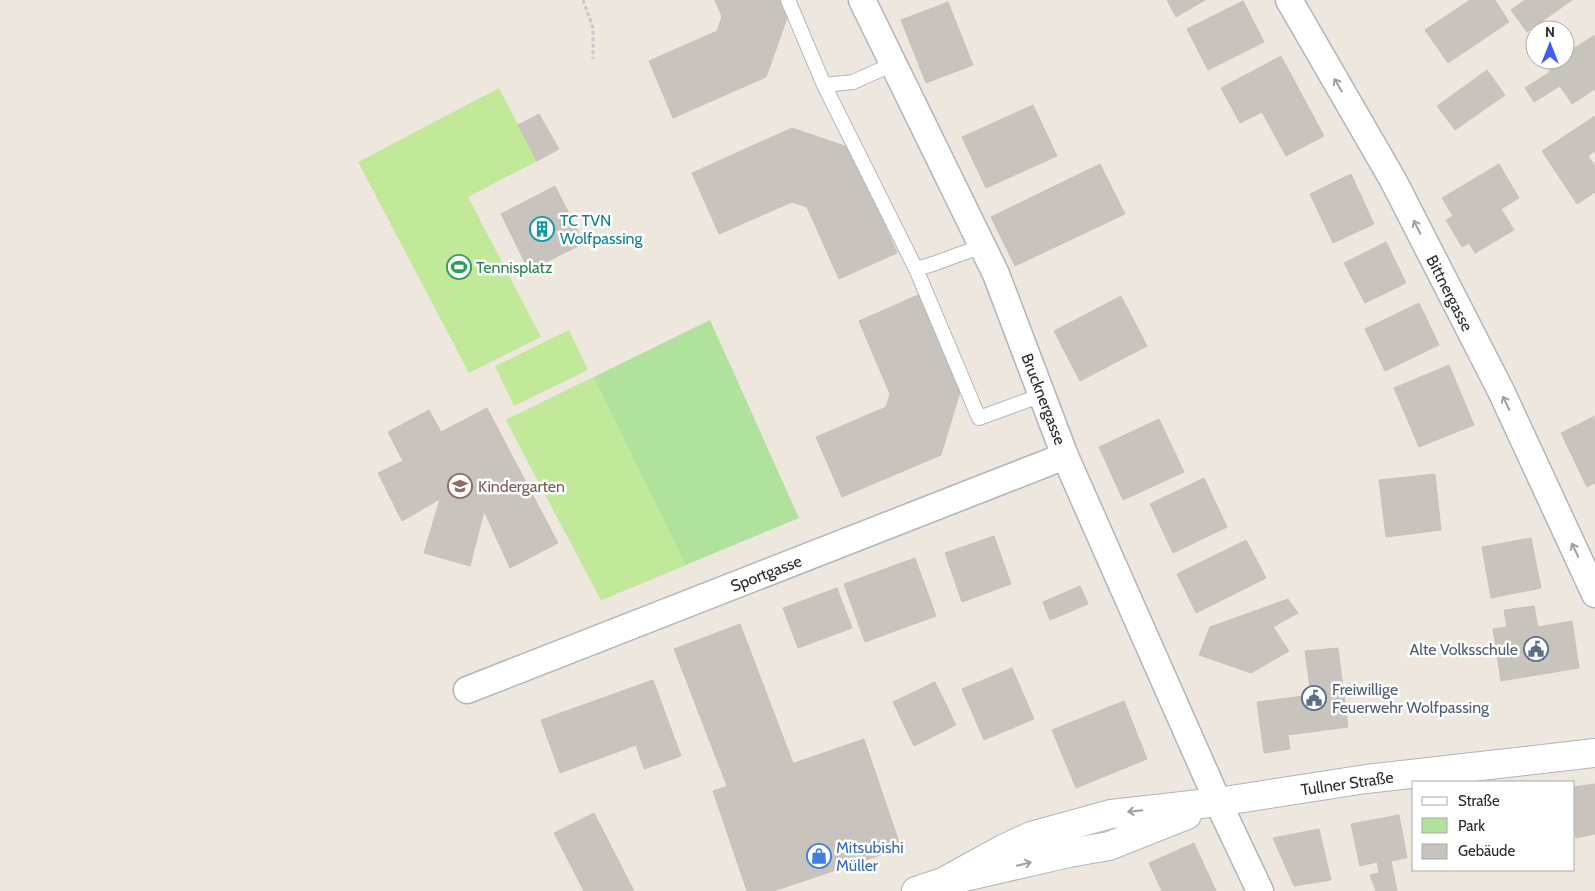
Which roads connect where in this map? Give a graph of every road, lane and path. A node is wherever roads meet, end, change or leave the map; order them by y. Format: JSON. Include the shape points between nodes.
{"nodes":[{"id":1,"x":583,"y":0,"type":"edge"},
{"id":2,"x":788,"y":0,"type":"edge"},
{"id":3,"x":862,"y":0,"type":"edge"},
{"id":4,"x":1289,"y":0,"type":"edge"},
{"id":5,"x":593,"y":59,"type":"dead end"},
{"id":6,"x":893,"y":64,"type":"junction"},
{"id":7,"x":824,"y":86,"type":"junction"},
{"id":8,"x":982,"y":246,"type":"junction"},
{"id":9,"x":916,"y":269,"type":"junction"},
{"id":10,"x":1042,"y":394,"type":"junction"},
{"id":11,"x":1065,"y":456,"type":"junction"},
{"id":12,"x":1595,"y":594,"type":"edge"},
{"id":13,"x":467,"y":690,"type":"dead end"},
{"id":14,"x":1595,"y":753,"type":"edge"},
{"id":15,"x":1218,"y":802,"type":"junction"},
{"id":16,"x":916,"y":891,"type":"edge"},
{"id":17,"x":1260,"y":891,"type":"edge"}],
"edges":[{"from":1,"to":5,"type":"path","via":[[593,28]]},
{"from":2,"to":7,"type":"lane"},
{"from":3,"to":6,"type":"street","name":"Brucknergasse"},
{"from":12,"to":4,"type":"street","name":"Bittnergasse","one_way":true,"via":[[1501,391],[1393,180]]},
{"from":6,"to":7,"type":"lane","via":[[853,82]]},
{"from":6,"to":8,"type":"street","name":"Brucknergasse"},
{"from":7,"to":9,"type":"lane"},
{"from":8,"to":9,"type":"lane"},
{"from":8,"to":10,"type":"street","name":"Brucknergasse"},
{"from":9,"to":10,"type":"lane","via":[[979,418]]},
{"from":10,"to":11,"type":"street","name":"Brucknergasse"},
{"from":11,"to":13,"type":"street","name":"Sportgasse"},
{"from":11,"to":15,"type":"street","name":"Brucknergasse"},
{"from":14,"to":15,"type":"main road","name":"Tullner Straße","via":[[1366,779]]},
{"from":15,"to":16,"type":"main road","name":"Tullner Straße","via":[[1109,846],[943,882]]},
{"from":15,"to":17,"type":"street","name":"Brucknergasse"}]}
